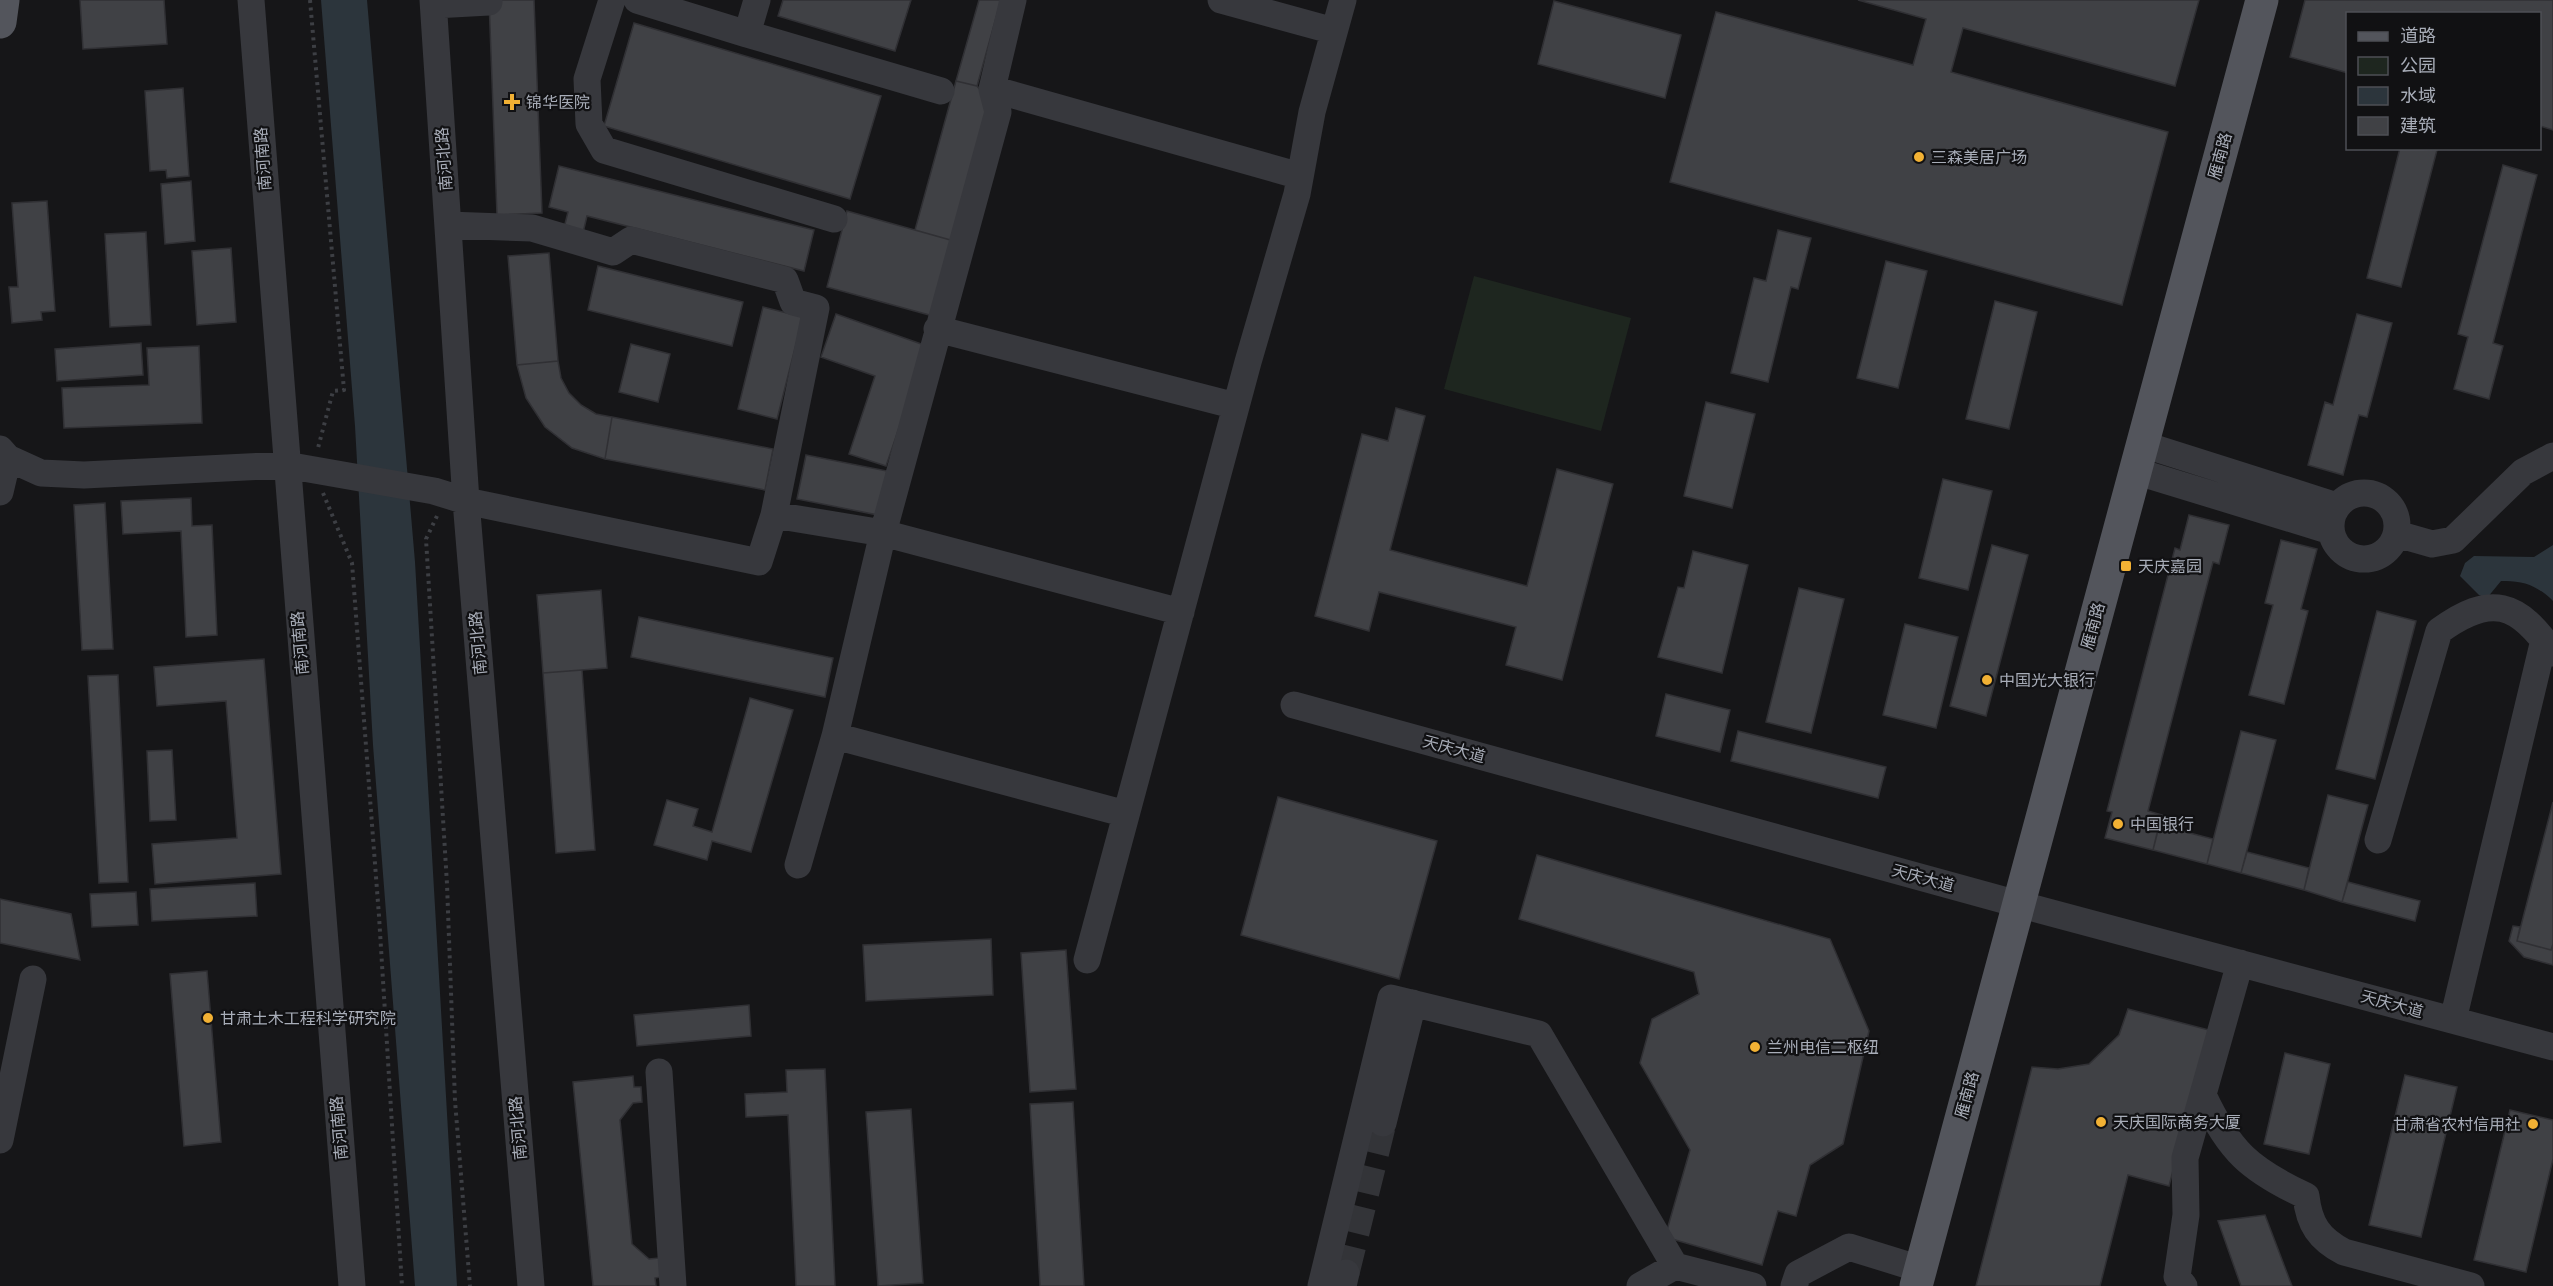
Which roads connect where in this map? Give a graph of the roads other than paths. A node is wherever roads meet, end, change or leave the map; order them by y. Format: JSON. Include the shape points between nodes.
{"nodes":[{"id":1,"x":3,"y":0,"type":"edge"},
{"id":2,"x":251,"y":0,"type":"edge"},
{"id":3,"x":612,"y":0,"type":"edge"},
{"id":4,"x":637,"y":0,"type":"edge"},
{"id":5,"x":756,"y":0,"type":"edge"},
{"id":6,"x":1013,"y":0,"type":"edge"},
{"id":7,"x":1221,"y":0,"type":"edge"},
{"id":8,"x":1343,"y":0,"type":"edge"},
{"id":9,"x":2262,"y":0,"type":"edge"},
{"id":10,"x":489,"y":2,"type":"dead end"},
{"id":11,"x":434,"y":3,"type":"edge"},
{"id":12,"x":0,"y":22,"type":"edge"},
{"id":13,"x":1334,"y":31,"type":"junction"},
{"id":14,"x":747,"y":34,"type":"junction"},
{"id":15,"x":992,"y":89,"type":"junction"},
{"id":16,"x":941,"y":91,"type":"dead end"},
{"id":17,"x":1300,"y":176,"type":"junction"},
{"id":18,"x":834,"y":219,"type":"dead end"},
{"id":19,"x":448,"y":225,"type":"junction"},
{"id":20,"x":937,"y":328,"type":"junction"},
{"id":21,"x":1236,"y":406,"type":"junction"},
{"id":22,"x":4,"y":454,"type":"edge"},
{"id":23,"x":2553,"y":456,"type":"edge"},
{"id":24,"x":2139,"y":457,"type":"junction"},
{"id":25,"x":286,"y":465,"type":"junction"},
{"id":26,"x":0,"y":492,"type":"edge"},
{"id":27,"x":450,"y":495,"type":"junction"},
{"id":28,"x":774,"y":515,"type":"junction"},
{"id":29,"x":2334,"y":518,"type":"junction"},
{"id":30,"x":883,"y":533,"type":"junction"},
{"id":31,"x":2397,"y":534,"type":"junction"},
{"id":32,"x":1180,"y":612,"type":"junction"},
{"id":33,"x":2548,"y":646,"type":"edge"},
{"id":34,"x":1293,"y":705,"type":"dead end"},
{"id":35,"x":835,"y":736,"type":"junction"},
{"id":36,"x":1126,"y":814,"type":"junction"},
{"id":37,"x":2378,"y":840,"type":"dead end"},
{"id":38,"x":798,"y":865,"type":"dead end"},
{"id":39,"x":2018,"y":904,"type":"junction"},
{"id":40,"x":1086,"y":960,"type":"dead end"},
{"id":41,"x":2240,"y":963,"type":"junction"},
{"id":42,"x":33,"y":979,"type":"dead end"},
{"id":43,"x":1413,"y":1003,"type":"junction"},
{"id":44,"x":2453,"y":1020,"type":"junction"},
{"id":45,"x":2553,"y":1047,"type":"edge"},
{"id":46,"x":659,"y":1072,"type":"dead end"},
{"id":47,"x":5,"y":1093,"type":"edge"},
{"id":48,"x":2203,"y":1095,"type":"junction"},
{"id":49,"x":1383,"y":1123,"type":"tunnel mouth"},
{"id":50,"x":0,"y":1140,"type":"edge"},
{"id":51,"x":1675,"y":1266,"type":"junction"},
{"id":52,"x":1918,"y":1278,"type":"edge"},
{"id":53,"x":2415,"y":1279,"type":"edge"},
{"id":54,"x":352,"y":1286,"type":"edge"},
{"id":55,"x":531,"y":1286,"type":"edge"},
{"id":56,"x":673,"y":1286,"type":"edge"},
{"id":57,"x":1321,"y":1286,"type":"edge"},
{"id":58,"x":1640,"y":1286,"type":"edge"},
{"id":59,"x":1753,"y":1286,"type":"edge"},
{"id":60,"x":1794,"y":1286,"type":"edge"},
{"id":61,"x":2184,"y":1286,"type":"edge"},
{"id":62,"x":2471,"y":1286,"type":"edge"}],
"edges":[{"from":1,"to":12,"type":"main road"},
{"from":2,"to":25,"type":"street","name":"南河南路"},
{"from":3,"to":18,"type":"street","via":[[587,79],[589,124],[604,150]]},
{"from":4,"to":14,"type":"street"},
{"from":5,"to":14,"type":"street"},
{"from":6,"to":15,"type":"street"},
{"from":7,"to":13,"type":"street"},
{"from":8,"to":13,"type":"street"},
{"from":9,"to":24,"type":"main road","name":"雁南路"},
{"from":10,"to":11,"type":"street"},
{"from":11,"to":19,"type":"street","name":"南河北路"},
{"from":13,"to":17,"type":"street"},
{"from":14,"to":16,"type":"street"},
{"from":15,"to":17,"type":"street"},
{"from":15,"to":20,"type":"street","via":[[998,112]]},
{"from":17,"to":21,"type":"street"},
{"from":19,"to":27,"type":"street","name":"南河北路"},
{"from":19,"to":28,"type":"street","via":[[532,228],[613,252],[631,240],[785,280],[793,302],[816,308]]},
{"from":20,"to":21,"type":"street"},
{"from":20,"to":30,"type":"street"},
{"from":21,"to":32,"type":"street"},
{"from":22,"to":25,"type":"street","via":[[41,474]]},
{"from":22,"to":26,"type":"street"},
{"from":23,"to":31,"type":"street","via":[[2523,472],[2453,540],[2432,544]]},
{"from":24,"to":29,"type":"street"},
{"from":24,"to":39,"type":"main road","name":"雁南路"},
{"from":25,"to":27,"type":"street"},
{"from":25,"to":54,"type":"street","name":"南河南路"},
{"from":27,"to":28,"type":"street","via":[[759,562]]},
{"from":27,"to":55,"type":"street","name":"南河北路"},
{"from":28,"to":30,"type":"street"},
{"from":29,"to":31,"type":"street","via":[[2347,497],[2359,492],[2378,496],[2393,508]]},
{"from":29,"to":31,"type":"street","via":[[2335,543],[2356,558],[2381,555]]},
{"from":30,"to":32,"type":"street"},
{"from":30,"to":35,"type":"street"},
{"from":32,"to":36,"type":"street"},
{"from":33,"to":37,"type":"street","via":[[2512,609],[2486,608],[2461,616],[2439,632]]},
{"from":33,"to":44,"type":"street"},
{"from":34,"to":39,"type":"street","name":"天庆大道"},
{"from":35,"to":36,"type":"street"},
{"from":35,"to":38,"type":"street"},
{"from":36,"to":40,"type":"street"},
{"from":39,"to":41,"type":"street","name":"天庆大道"},
{"from":39,"to":52,"type":"main road","name":"雁南路"},
{"from":41,"to":44,"type":"street","name":"天庆大道"},
{"from":41,"to":48,"type":"street"},
{"from":42,"to":47,"type":"street"},
{"from":43,"to":49,"type":"street"},
{"from":43,"to":51,"type":"street","via":[[1539,1034]]},
{"from":43,"to":57,"type":"street","via":[[1391,998]]},
{"from":44,"to":45,"type":"street","name":"天庆大道"},
{"from":46,"to":56,"type":"street"},
{"from":47,"to":50,"type":"street"},
{"from":48,"to":53,"type":"street","via":[[2219,1129],[2243,1158],[2274,1181],[2306,1196],[2308,1214],[2328,1244]]},
{"from":48,"to":61,"type":"street","via":[[2185,1158],[2186,1215],[2177,1277]]},
{"from":51,"to":58,"type":"street"},
{"from":51,"to":59,"type":"street"},
{"from":52,"to":60,"type":"street","via":[[1849,1247],[1798,1274]]},
{"from":53,"to":62,"type":"street"}]}
